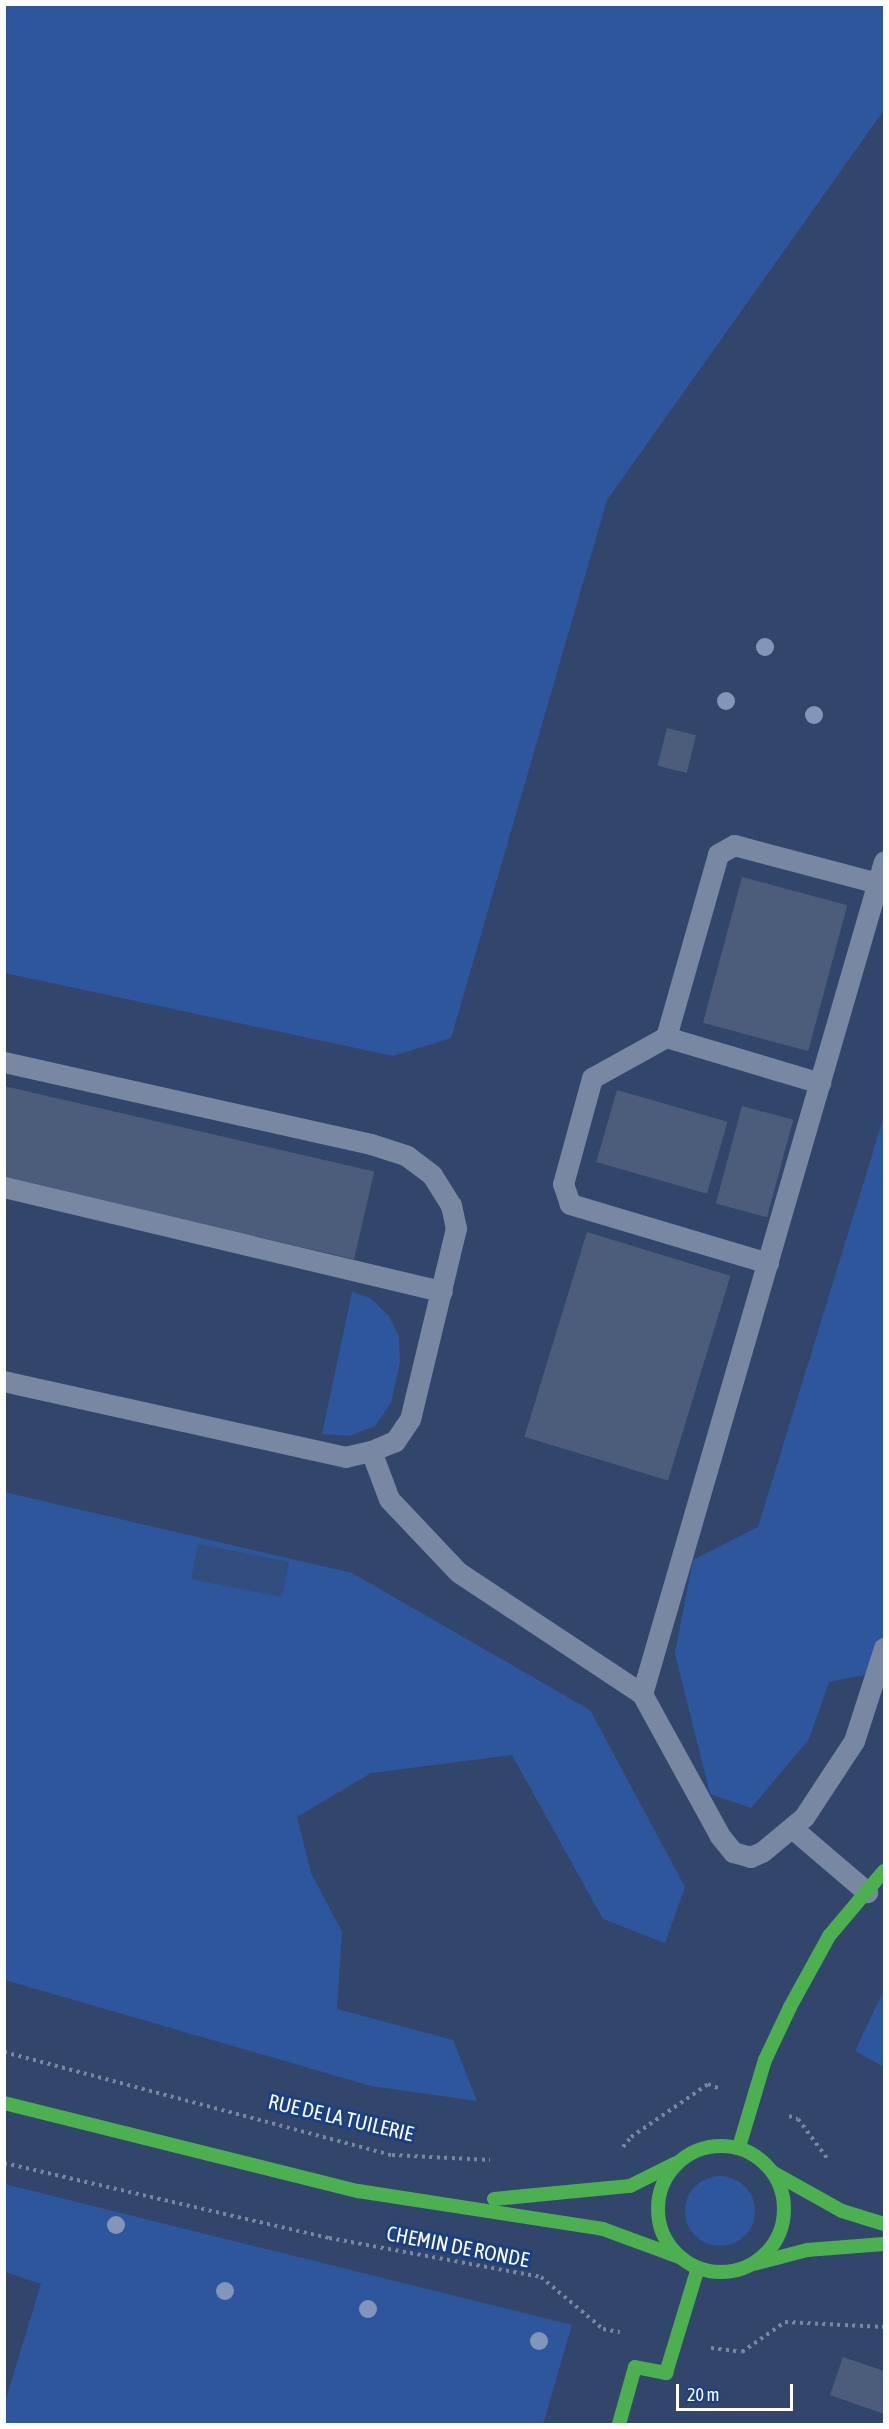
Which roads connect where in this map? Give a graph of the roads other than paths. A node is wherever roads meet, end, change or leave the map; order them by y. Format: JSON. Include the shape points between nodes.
{"nodes":[{"id":1,"x":885,"y":861,"type":"edge"},
{"id":2,"x":878,"y":884,"type":"junction"},
{"id":3,"x":666,"y":1037,"type":"junction"},
{"id":4,"x":4,"y":1062,"type":"edge"},
{"id":5,"x":820,"y":1083,"type":"junction"},
{"id":6,"x":4,"y":1187,"type":"edge"},
{"id":7,"x":768,"y":1263,"type":"junction"},
{"id":8,"x":442,"y":1291,"type":"junction"},
{"id":9,"x":4,"y":1381,"type":"edge"},
{"id":10,"x":371,"y":1451,"type":"junction"},
{"id":11,"x":885,"y":1648,"type":"edge"},
{"id":12,"x":642,"y":1694,"type":"junction"},
{"id":13,"x":792,"y":1828,"type":"junction"},
{"id":14,"x":885,"y":1871,"type":"edge"},
{"id":15,"x":867,"y":1892,"type":"junction"},
{"id":16,"x":4,"y":2103,"type":"edge"},
{"id":17,"x":739,"y":2147,"type":"junction"},
{"id":18,"x":676,"y":2163,"type":"junction"},
{"id":19,"x":774,"y":2173,"type":"junction"},
{"id":20,"x":438,"y":2204,"type":"junction"},
{"id":21,"x":885,"y":2224,"type":"edge"},
{"id":22,"x":885,"y":2244,"type":"edge"},
{"id":23,"x":682,"y":2258,"type":"junction"},
{"id":24,"x":753,"y":2264,"type":"junction"},
{"id":25,"x":698,"y":2268,"type":"junction"},
{"id":26,"x":619,"y":2424,"type":"edge"}],
"edges":[{"from":1,"to":2,"type":"lane"},
{"from":2,"to":3,"type":"lane","via":[[734,845],[718,854]]},
{"from":2,"to":5,"type":"lane"},
{"from":3,"to":5,"type":"lane"},
{"from":3,"to":7,"type":"lane","via":[[592,1078],[563,1184],[570,1204]]},
{"from":4,"to":8,"type":"lane","via":[[371,1144],[407,1156],[432,1175],[451,1205],[456,1228]]},
{"from":5,"to":7,"type":"lane"},
{"from":6,"to":8,"type":"lane"},
{"from":7,"to":12,"type":"lane"},
{"from":8,"to":10,"type":"lane","via":[[410,1419],[395,1441]]},
{"from":9,"to":10,"type":"lane","via":[[346,1457]]},
{"from":10,"to":12,"type":"lane","via":[[389,1500],[458,1572]]},
{"from":11,"to":13,"type":"lane","via":[[854,1741],[804,1817]]},
{"from":12,"to":13,"type":"lane","via":[[720,1836],[733,1852],[750,1857]]},
{"from":13,"to":15,"type":"lane"},
{"from":14,"to":15,"type":"street"},
{"from":15,"to":17,"type":"street","via":[[829,1936],[790,2007],[765,2060]]},
{"from":16,"to":20,"type":"street","via":[[358,2191]]},
{"from":17,"to":18,"type":"street","via":[[706,2147]]},
{"from":17,"to":19,"type":"street","via":[[759,2157]]},
{"from":18,"to":20,"type":"street","via":[[630,2186]]},
{"from":18,"to":23,"type":"street","via":[[666,2177],[657,2209],[668,2245]]},
{"from":19,"to":21,"type":"street","via":[[842,2211]]},
{"from":19,"to":24,"type":"street","via":[[783,2193],[785,2215],[779,2236]]},
{"from":20,"to":23,"type":"street","via":[[603,2229]]},
{"from":22,"to":24,"type":"street","via":[[807,2250]]},
{"from":23,"to":25,"type":"street"},
{"from":24,"to":25,"type":"street","via":[[736,2271]]},
{"from":25,"to":26,"type":"street","via":[[666,2373],[635,2367]]}]}
